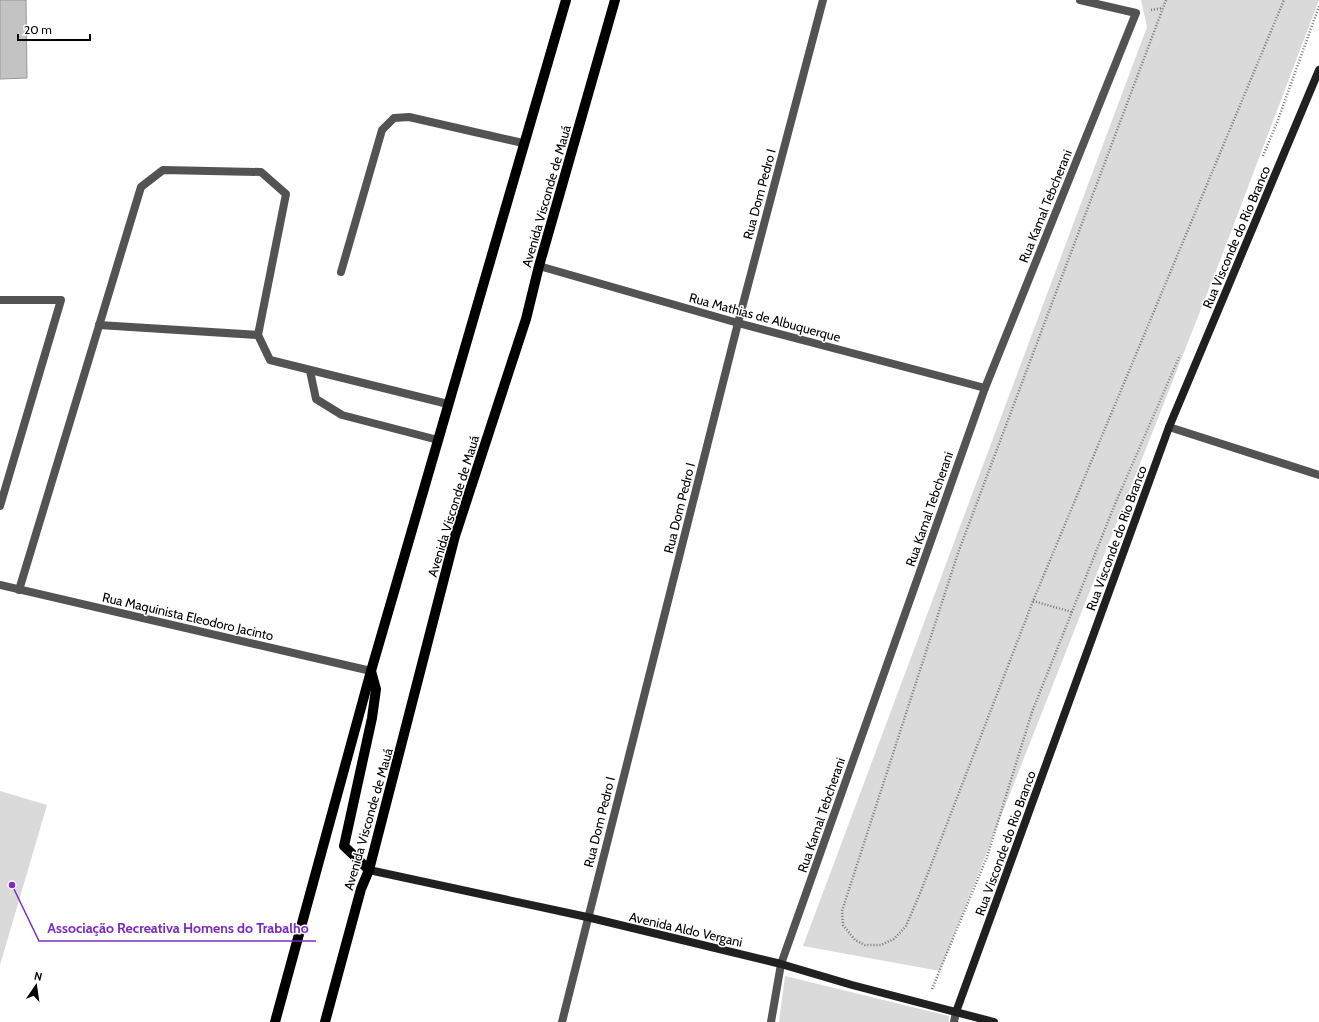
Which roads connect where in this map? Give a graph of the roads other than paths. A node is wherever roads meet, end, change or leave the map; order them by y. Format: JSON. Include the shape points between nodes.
{"nodes":[{"id":1,"x":566,"y":0,"type":"edge"},
{"id":2,"x":615,"y":0,"type":"edge"},
{"id":3,"x":823,"y":0,"type":"edge"},
{"id":4,"x":1080,"y":0,"type":"edge"},
{"id":5,"x":1319,"y":70,"type":"edge"},
{"id":6,"x":523,"y":143,"type":"junction"},
{"id":7,"x":539,"y":266,"type":"junction"},
{"id":8,"x":341,"y":272,"type":"dead end"},
{"id":9,"x":0,"y":300,"type":"edge"},
{"id":10,"x":738,"y":323,"type":"junction"},
{"id":11,"x":99,"y":325,"type":"junction"},
{"id":12,"x":258,"y":335,"type":"junction"},
{"id":13,"x":310,"y":370,"type":"junction"},
{"id":14,"x":985,"y":388,"type":"junction"},
{"id":15,"x":448,"y":404,"type":"junction"},
{"id":16,"x":1169,"y":427,"type":"junction"},
{"id":17,"x":438,"y":440,"type":"junction"},
{"id":18,"x":1319,"y":475,"type":"edge"},
{"id":19,"x":0,"y":506,"type":"edge"},
{"id":20,"x":0,"y":585,"type":"edge"},
{"id":21,"x":19,"y":590,"type":"junction"},
{"id":22,"x":371,"y":671,"type":"junction"},
{"id":23,"x":369,"y":870,"type":"junction"},
{"id":24,"x":587,"y":918,"type":"junction"},
{"id":25,"x":781,"y":964,"type":"junction"},
{"id":26,"x":956,"y":1012,"type":"junction"},
{"id":27,"x":275,"y":1022,"type":"edge"},
{"id":28,"x":325,"y":1022,"type":"edge"},
{"id":29,"x":562,"y":1022,"type":"edge"},
{"id":30,"x":771,"y":1022,"type":"edge"},
{"id":31,"x":954,"y":1022,"type":"edge"},
{"id":32,"x":994,"y":1022,"type":"edge"}],
"edges":[{"from":1,"to":6,"type":"main road"},
{"from":2,"to":7,"type":"main road","name":"Avenida Visconde de Mauá"},
{"from":3,"to":10,"type":"street","name":"Rua Dom Pedro I"},
{"from":4,"to":14,"type":"street","name":"Rua Kamal Tebcherani","via":[[1136,13]]},
{"from":5,"to":16,"type":"main road","name":"Rua Visconde do Rio Branco"},
{"from":6,"to":8,"type":"street","via":[[409,117],[394,118],[382,130]]},
{"from":6,"to":15,"type":"main road"},
{"from":7,"to":10,"type":"street","name":"Rua Mathias de Albuquerque"},
{"from":7,"to":23,"type":"main road","name":"Avenida Visconde de Mauá","via":[[526,319],[455,536]]},
{"from":9,"to":19,"type":"street","via":[[61,300]]},
{"from":10,"to":14,"type":"street","name":"Rua Mathias de Albuquerque"},
{"from":10,"to":24,"type":"street","name":"Rua Dom Pedro I"},
{"from":11,"to":12,"type":"street"},
{"from":11,"to":12,"type":"street","via":[[141,187],[163,170],[261,172],[286,194]]},
{"from":11,"to":21,"type":"street"},
{"from":12,"to":13,"type":"street","via":[[270,360]]},
{"from":13,"to":15,"type":"street"},
{"from":13,"to":17,"type":"street","via":[[316,399],[342,415]]},
{"from":14,"to":25,"type":"street","name":"Rua Kamal Tebcherani"},
{"from":15,"to":17,"type":"main road"},
{"from":16,"to":18,"type":"street"},
{"from":16,"to":26,"type":"main road","name":"Rua Visconde do Rio Branco"},
{"from":17,"to":22,"type":"main road"},
{"from":20,"to":21,"type":"street","name":"Rua Maquinista Eleodoro Jacinto"},
{"from":21,"to":22,"type":"street","name":"Rua Maquinista Eleodoro Jacinto"},
{"from":22,"to":23,"type":"main road","via":[[376,690],[372,718],[344,846]]},
{"from":22,"to":27,"type":"main road"},
{"from":23,"to":24,"type":"main road","name":"Avenida Aldo Vergani"},
{"from":23,"to":28,"type":"main road","name":"Avenida Visconde de Mauá","via":[[361,889]]},
{"from":24,"to":25,"type":"main road","name":"Avenida Aldo Vergani"},
{"from":24,"to":29,"type":"street","name":"Rua Dom Pedro I"},
{"from":25,"to":26,"type":"main road","name":"Avenida Aldo Vergani"},
{"from":25,"to":30,"type":"street","name":"Rua Kamal Tebcherani"},
{"from":26,"to":31,"type":"street","name":"Rua Visconde do Rio Branco"},
{"from":26,"to":32,"type":"main road","name":"Avenida Aldo Vergani"}]}
